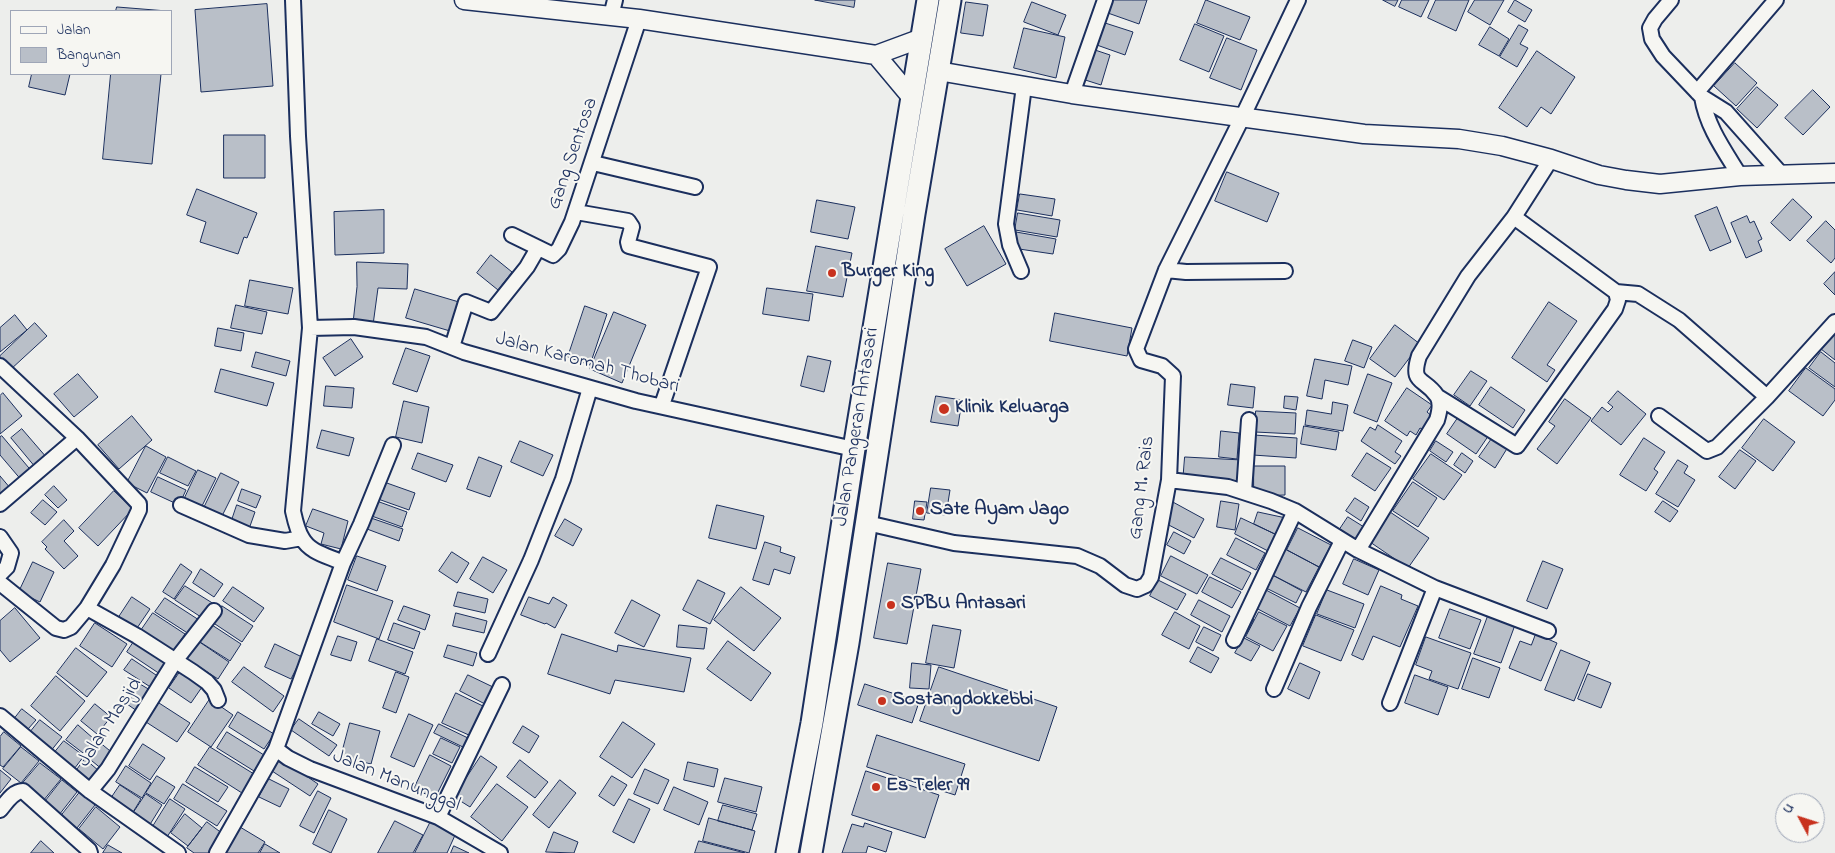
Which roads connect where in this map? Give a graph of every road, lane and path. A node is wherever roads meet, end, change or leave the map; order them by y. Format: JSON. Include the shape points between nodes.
{"nodes":[{"id":1,"x":293,"y":0,"type":"edge"},
{"id":2,"x":464,"y":0,"type":"edge"},
{"id":3,"x":928,"y":0,"type":"edge"},
{"id":4,"x":950,"y":0,"type":"edge"},
{"id":5,"x":1105,"y":0,"type":"edge"},
{"id":6,"x":1298,"y":0,"type":"edge"},
{"id":7,"x":1671,"y":0,"type":"edge"},
{"id":8,"x":1776,"y":0,"type":"edge"},
{"id":9,"x":613,"y":8,"type":"edge"},
{"id":10,"x":639,"y":19,"type":"junction"},
{"id":11,"x":922,"y":38,"type":"junction"},
{"id":12,"x":876,"y":55,"type":"junction"},
{"id":13,"x":938,"y":71,"type":"junction"},
{"id":14,"x":1024,"y":86,"type":"junction"},
{"id":15,"x":1072,"y":94,"type":"junction"},
{"id":16,"x":1699,"y":94,"type":"junction"},
{"id":17,"x":912,"y":98,"type":"junction"},
{"id":18,"x":1242,"y":118,"type":"junction"},
{"id":19,"x":1551,"y":159,"type":"junction"},
{"id":20,"x":593,"y":163,"type":"junction"},
{"id":21,"x":1835,"y":173,"type":"edge"},
{"id":22,"x":1740,"y":176,"type":"junction"},
{"id":23,"x":1782,"y":176,"type":"junction"},
{"id":24,"x":695,"y":187,"type":"dead end"},
{"id":25,"x":576,"y":212,"type":"junction"},
{"id":26,"x":1514,"y":217,"type":"junction"},
{"id":27,"x":512,"y":235,"type":"dead end"},
{"id":28,"x":538,"y":248,"type":"junction"},
{"id":29,"x":1166,"y":270,"type":"junction"},
{"id":30,"x":1021,"y":271,"type":"dead end"},
{"id":31,"x":1285,"y":271,"type":"dead end"},
{"id":32,"x":1616,"y":292,"type":"junction"},
{"id":33,"x":1835,"y":322,"type":"edge"},
{"id":34,"x":310,"y":328,"type":"junction"},
{"id":35,"x":452,"y":348,"type":"junction"},
{"id":36,"x":0,"y":366,"type":"edge"},
{"id":37,"x":590,"y":388,"type":"junction"},
{"id":38,"x":1438,"y":397,"type":"junction"},
{"id":39,"x":1767,"y":397,"type":"junction"},
{"id":40,"x":662,"y":405,"type":"junction"},
{"id":41,"x":1659,"y":416,"type":"dead end"},
{"id":42,"x":1249,"y":420,"type":"dead end"},
{"id":43,"x":77,"y":438,"type":"junction"},
{"id":44,"x":393,"y":445,"type":"dead end"},
{"id":45,"x":854,"y":449,"type":"junction"},
{"id":46,"x":1168,"y":480,"type":"junction"},
{"id":47,"x":1244,"y":492,"type":"junction"},
{"id":48,"x":0,"y":504,"type":"edge"},
{"id":49,"x":181,"y":505,"type":"dead end"},
{"id":50,"x":1295,"y":511,"type":"junction"},
{"id":51,"x":867,"y":523,"type":"junction"},
{"id":52,"x":0,"y":537,"type":"edge"},
{"id":53,"x":302,"y":538,"type":"junction"},
{"id":54,"x":1342,"y":541,"type":"junction"},
{"id":55,"x":1358,"y":550,"type":"junction"},
{"id":56,"x":342,"y":563,"type":"junction"},
{"id":57,"x":0,"y":574,"type":"edge"},
{"id":58,"x":0,"y":584,"type":"edge"},
{"id":59,"x":1435,"y":588,"type":"junction"},
{"id":60,"x":87,"y":608,"type":"junction"},
{"id":61,"x":214,"y":611,"type":"dead end"},
{"id":62,"x":1548,"y":631,"type":"dead end"},
{"id":63,"x":1234,"y":640,"type":"dead end"},
{"id":64,"x":488,"y":654,"type":"dead end"},
{"id":65,"x":175,"y":661,"type":"junction"},
{"id":66,"x":502,"y":685,"type":"dead end"},
{"id":67,"x":1274,"y":689,"type":"dead end"},
{"id":68,"x":218,"y":700,"type":"dead end"},
{"id":69,"x":1390,"y":703,"type":"dead end"},
{"id":70,"x":0,"y":716,"type":"edge"},
{"id":71,"x":276,"y":749,"type":"junction"},
{"id":72,"x":800,"y":789,"type":"junction"},
{"id":73,"x":90,"y":791,"type":"junction"},
{"id":74,"x":822,"y":793,"type":"junction"},
{"id":75,"x":0,"y":810,"type":"edge"},
{"id":76,"x":438,"y":817,"type":"junction"},
{"id":77,"x":794,"y":818,"type":"junction"},
{"id":78,"x":817,"y":822,"type":"junction"},
{"id":79,"x":90,"y":853,"type":"edge"},
{"id":80,"x":178,"y":853,"type":"edge"},
{"id":81,"x":217,"y":853,"type":"edge"},
{"id":82,"x":500,"y":853,"type":"edge"},
{"id":83,"x":787,"y":853,"type":"edge"},
{"id":84,"x":811,"y":853,"type":"edge"}],
"edges":[{"from":1,"to":34,"type":"street"},
{"from":2,"to":9,"type":"street"},
{"from":3,"to":11,"type":"main road","name":"Jalan Pangeran Antasari"},
{"from":4,"to":13,"type":"main road","name":"Jalan Pangeran Antasari"},
{"from":5,"to":15,"type":"street"},
{"from":6,"to":18,"type":"street","name":"Gang M. Rais"},
{"from":7,"to":16,"type":"street","via":[[1650,28],[1652,38]]},
{"from":8,"to":16,"type":"street"},
{"from":9,"to":10,"type":"street"},
{"from":10,"to":12,"type":"street"},
{"from":10,"to":20,"type":"street","name":"Gang Sentosa"},
{"from":11,"to":12,"type":"street"},
{"from":11,"to":17,"type":"main road","name":"Jalan Pangeran Antasari"},
{"from":12,"to":17,"type":"street"},
{"from":13,"to":14,"type":"street"},
{"from":13,"to":51,"type":"main road","name":"Jalan Pangeran Antasari"},
{"from":14,"to":15,"type":"street"},
{"from":14,"to":30,"type":"street","via":[[1006,224],[1010,245]]},
{"from":15,"to":18,"type":"street"},
{"from":16,"to":22,"type":"street","via":[[1712,131]]},
{"from":16,"to":23,"type":"street","via":[[1726,112]]},
{"from":17,"to":45,"type":"main road","name":"Jalan Pangeran Antasari"},
{"from":18,"to":19,"type":"street","via":[[1364,134],[1458,139]]},
{"from":18,"to":29,"type":"street","name":"Gang M. Rais"},
{"from":19,"to":22,"type":"street","via":[[1599,175],[1660,184]]},
{"from":19,"to":26,"type":"street"},
{"from":20,"to":24,"type":"street"},
{"from":20,"to":25,"type":"street","name":"Gang Sentosa"},
{"from":21,"to":23,"type":"street"},
{"from":22,"to":23,"type":"street"},
{"from":25,"to":28,"type":"street","name":"Gang Sentosa","via":[[553,255]]},
{"from":25,"to":40,"type":"street","via":[[628,221],[632,227],[629,246],[709,267]]},
{"from":26,"to":32,"type":"street"},
{"from":26,"to":38,"type":"street","via":[[1468,276],[1419,356],[1415,370],[1417,377]]},
{"from":27,"to":28,"type":"street","name":"Gang Sentosa"},
{"from":28,"to":35,"type":"street","via":[[491,312],[466,302]]},
{"from":29,"to":31,"type":"street"},
{"from":29,"to":46,"type":"street","name":"Gang M. Rais","via":[[1136,349],[1141,360],[1162,366],[1173,376]]},
{"from":32,"to":38,"type":"street","via":[[1615,309],[1517,446]]},
{"from":32,"to":39,"type":"street","via":[[1638,294],[1680,320]]},
{"from":33,"to":39,"type":"street"},
{"from":34,"to":35,"type":"street","name":"Jalan Karomah Thobari","via":[[378,329],[426,337]]},
{"from":34,"to":53,"type":"street","via":[[293,511]]},
{"from":35,"to":37,"type":"street","name":"Jalan Karomah Thobari"},
{"from":36,"to":43,"type":"street"},
{"from":37,"to":40,"type":"street","name":"Jalan Karomah Thobari"},
{"from":37,"to":64,"type":"street","via":[[564,479]]},
{"from":38,"to":55,"type":"street","via":[[1437,420]]},
{"from":39,"to":41,"type":"street","via":[[1717,447],[1707,451]]},
{"from":40,"to":45,"type":"street","name":"Jalan Karomah Thobari"},
{"from":42,"to":47,"type":"street"},
{"from":43,"to":48,"type":"street"},
{"from":43,"to":60,"type":"street","via":[[139,504],[112,565]]},
{"from":44,"to":56,"type":"street"},
{"from":45,"to":72,"type":"main road","name":"Jalan Pangeran Antasari"},
{"from":46,"to":47,"type":"street"},
{"from":46,"to":51,"type":"street","name":"Gang M. Rais","via":[[1151,577],[1137,589],[1124,586],[1100,566],[1078,556],[954,543]]},
{"from":47,"to":50,"type":"street"},
{"from":49,"to":53,"type":"street","via":[[249,535],[285,541]]},
{"from":50,"to":54,"type":"street"},
{"from":50,"to":63,"type":"street"},
{"from":51,"to":74,"type":"main road","name":"Jalan Pangeran Antasari"},
{"from":52,"to":57,"type":"street","via":[[11,553],[7,567]]},
{"from":53,"to":56,"type":"street","via":[[317,552]]},
{"from":54,"to":55,"type":"street"},
{"from":54,"to":67,"type":"street"},
{"from":55,"to":59,"type":"street"},
{"from":56,"to":71,"type":"street"},
{"from":58,"to":60,"type":"street","via":[[56,628],[64,630],[71,627]]},
{"from":59,"to":62,"type":"street"},
{"from":59,"to":69,"type":"street"},
{"from":60,"to":65,"type":"street"},
{"from":61,"to":65,"type":"street","name":"Jalan Masjid"},
{"from":65,"to":68,"type":"street","via":[[206,682]]},
{"from":65,"to":73,"type":"street","name":"Jalan Masjid","via":[[108,769]]},
{"from":66,"to":76,"type":"street"},
{"from":70,"to":73,"type":"street"},
{"from":71,"to":76,"type":"street","name":"Jalan Manunggal","via":[[310,769]]},
{"from":71,"to":81,"type":"street"},
{"from":72,"to":74,"type":"main road","via":[[803,800],[810,804],[818,801]]},
{"from":72,"to":77,"type":"main road","name":"Jalan Pangeran Antasari"},
{"from":73,"to":80,"type":"street","name":"Jalan Masjid"},
{"from":74,"to":78,"type":"main road","name":"Jalan Pangeran Antasari"},
{"from":75,"to":79,"type":"street","via":[[14,794],[23,791]]},
{"from":76,"to":82,"type":"street","name":"Jalan Manunggal"},
{"from":77,"to":78,"type":"main road","via":[[807,810],[814,814]]},
{"from":77,"to":83,"type":"main road","name":"Jalan Pangeran Antasari"},
{"from":78,"to":84,"type":"main road","name":"Jalan Pangeran Antasari"}]}
